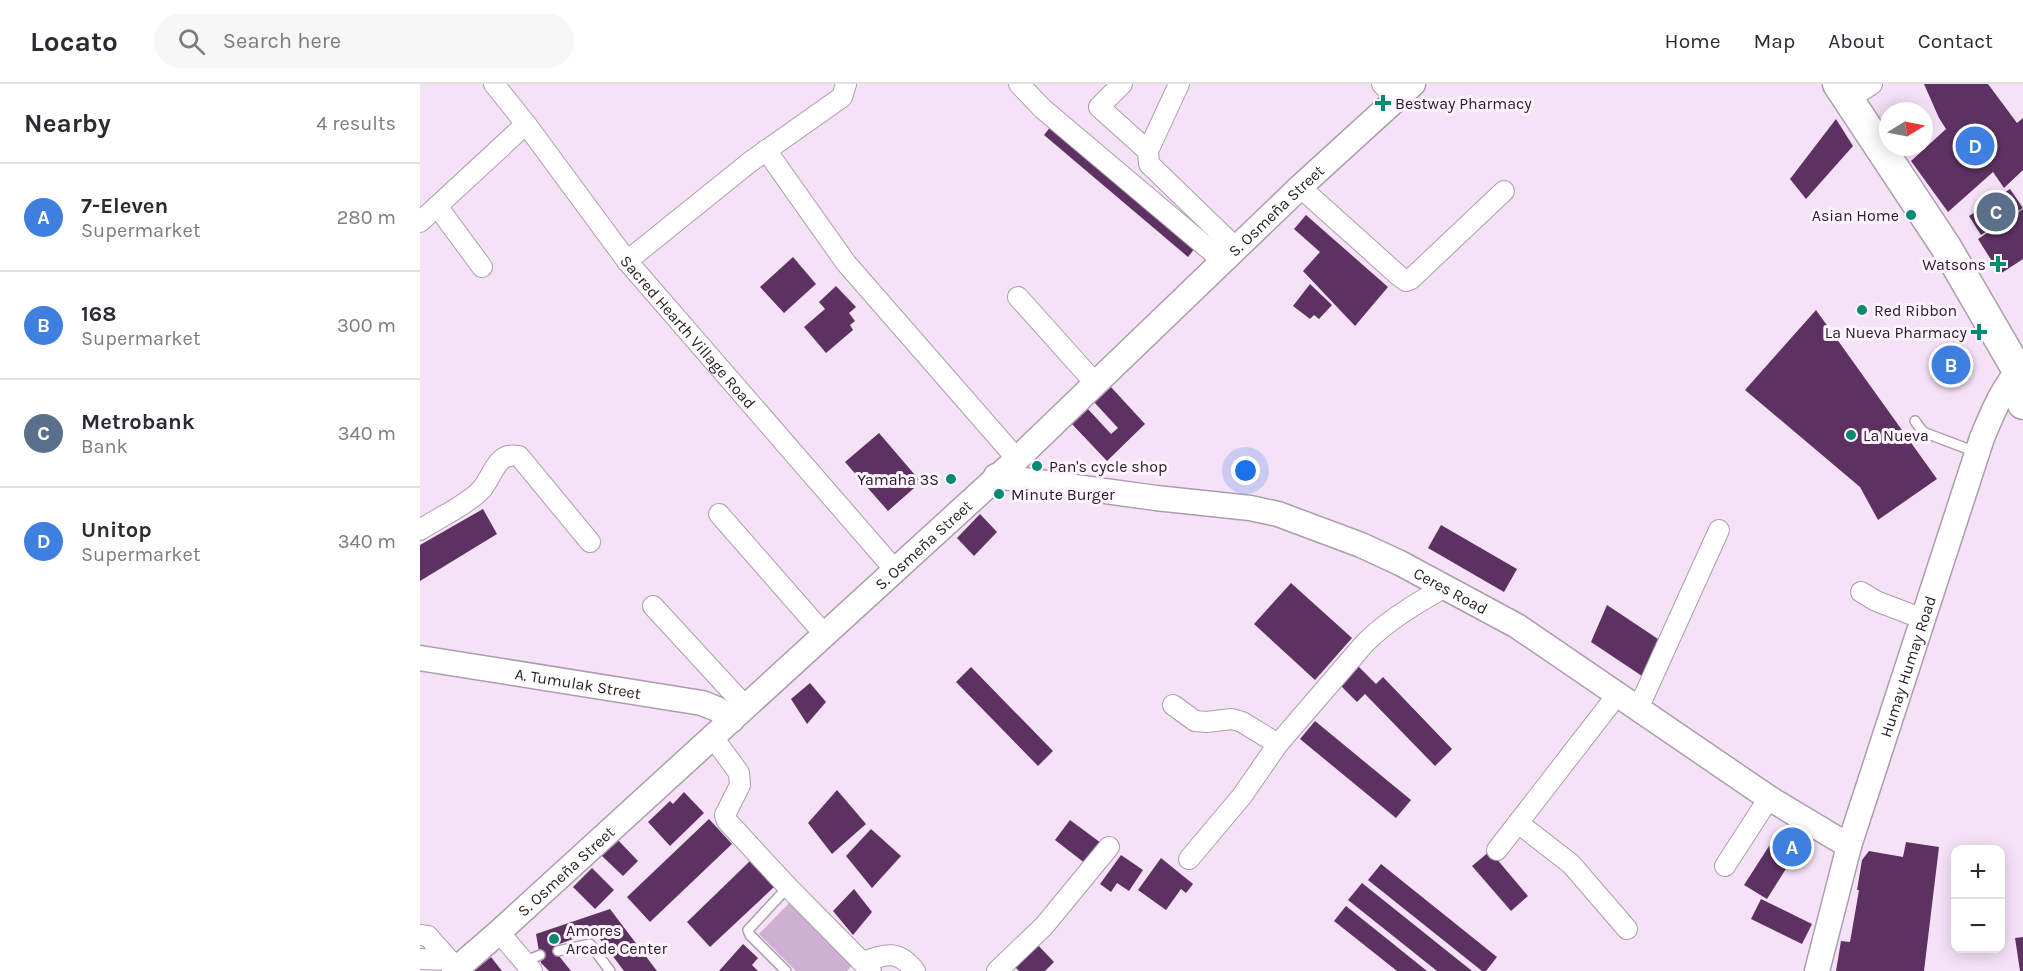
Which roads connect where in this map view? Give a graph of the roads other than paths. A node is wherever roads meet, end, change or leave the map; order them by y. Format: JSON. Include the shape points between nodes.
{"nodes":[{"id":1,"x":494,"y":84,"type":"edge"},
{"id":2,"x":846,"y":84,"type":"edge"},
{"id":3,"x":1019,"y":84,"type":"edge"},
{"id":4,"x":1122,"y":84,"type":"edge"},
{"id":5,"x":1179,"y":84,"type":"edge"},
{"id":6,"x":1397,"y":89,"type":"edge"},
{"id":7,"x":1853,"y":89,"type":"edge"},
{"id":8,"x":526,"y":124,"type":"junction"},
{"id":9,"x":766,"y":150,"type":"junction"},
{"id":10,"x":1148,"y":152,"type":"junction"},
{"id":11,"x":1300,"y":187,"type":"junction"},
{"id":12,"x":1504,"y":191,"type":"dead end"},
{"id":13,"x":437,"y":206,"type":"junction"},
{"id":14,"x":420,"y":222,"type":"edge"},
{"id":15,"x":1230,"y":255,"type":"junction"},
{"id":16,"x":627,"y":261,"type":"junction"},
{"id":17,"x":482,"y":267,"type":"dead end"},
{"id":18,"x":1018,"y":297,"type":"dead end"},
{"id":19,"x":2020,"y":369,"type":"edge"},
{"id":20,"x":1095,"y":384,"type":"junction"},
{"id":21,"x":2023,"y":404,"type":"edge"},
{"id":22,"x":1915,"y":421,"type":"dead end"},
{"id":23,"x":1978,"y":453,"type":"junction"},
{"id":24,"x":1017,"y":459,"type":"junction"},
{"id":25,"x":996,"y":476,"type":"junction"},
{"id":26,"x":719,"y":514,"type":"dead end"},
{"id":27,"x":420,"y":530,"type":"edge"},
{"id":28,"x":1719,"y":530,"type":"dead end"},
{"id":29,"x":590,"y":542,"type":"dead end"},
{"id":30,"x":895,"y":570,"type":"junction"},
{"id":31,"x":1445,"y":587,"type":"junction"},
{"id":32,"x":1862,"y":592,"type":"dead end"},
{"id":33,"x":653,"y":606,"type":"dead end"},
{"id":34,"x":1923,"y":619,"type":"junction"},
{"id":35,"x":825,"y":635,"type":"junction"},
{"id":36,"x":422,"y":660,"type":"edge"},
{"id":37,"x":1617,"y":695,"type":"junction"},
{"id":38,"x":1173,"y":705,"type":"dead end"},
{"id":39,"x":1638,"y":709,"type":"junction"},
{"id":40,"x":739,"y":714,"type":"junction"},
{"id":41,"x":712,"y":736,"type":"junction"},
{"id":42,"x":1278,"y":744,"type":"junction"},
{"id":43,"x":1769,"y":798,"type":"junction"},
{"id":44,"x":1518,"y":823,"type":"junction"},
{"id":45,"x":1849,"y":846,"type":"junction"},
{"id":46,"x":1109,"y":847,"type":"dead end"},
{"id":47,"x":1497,"y":850,"type":"dead end"},
{"id":48,"x":1189,"y":859,"type":"dead end"},
{"id":49,"x":1725,"y":866,"type":"dead end"},
{"id":50,"x":788,"y":887,"type":"junction"},
{"id":51,"x":1627,"y":929,"type":"dead end"},
{"id":52,"x":499,"y":932,"type":"junction"},
{"id":53,"x":420,"y":935,"type":"edge"},
{"id":54,"x":558,"y":951,"type":"dead end"},
{"id":55,"x":420,"y":959,"type":"edge"},
{"id":56,"x":532,"y":963,"type":"edge"},
{"id":57,"x":454,"y":966,"type":"edge"},
{"id":58,"x":867,"y":967,"type":"edge"},
{"id":59,"x":610,"y":971,"type":"edge"},
{"id":60,"x":786,"y":971,"type":"edge"},
{"id":61,"x":915,"y":971,"type":"edge"},
{"id":62,"x":997,"y":971,"type":"edge"},
{"id":63,"x":1817,"y":971,"type":"edge"}],
"edges":[{"from":1,"to":8,"type":"street","name":"Sacred Hearth Village Road"},
{"from":2,"to":9,"type":"street","via":[[842,97]]},
{"from":3,"to":15,"type":"street","via":[[1043,109]]},
{"from":4,"to":10,"type":"street","via":[[1099,107]]},
{"from":5,"to":10,"type":"street"},
{"from":6,"to":11,"type":"street","name":"S. Osmeña Street"},
{"from":7,"to":19,"type":"main road"},
{"from":8,"to":13,"type":"street"},
{"from":8,"to":16,"type":"street","name":"Sacred Hearth Village Road"},
{"from":9,"to":16,"type":"street"},
{"from":9,"to":24,"type":"street","via":[[846,263]]},
{"from":10,"to":15,"type":"street","via":[[1149,164]]},
{"from":11,"to":12,"type":"street","via":[[1406,280]]},
{"from":11,"to":15,"type":"street","name":"S. Osmeña Street"},
{"from":13,"to":14,"type":"street"},
{"from":13,"to":17,"type":"street"},
{"from":15,"to":20,"type":"street","name":"S. Osmeña Street"},
{"from":16,"to":30,"type":"street","name":"Sacred Hearth Village Road"},
{"from":18,"to":20,"type":"street"},
{"from":19,"to":21,"type":"main road"},
{"from":19,"to":23,"type":"street","name":"Humay Humay Road","via":[[1988,423]]},
{"from":20,"to":24,"type":"street","name":"S. Osmeña Street"},
{"from":22,"to":23,"type":"lane","via":[[1923,432]]},
{"from":23,"to":34,"type":"street","name":"Humay Humay Road"},
{"from":24,"to":25,"type":"street","name":"S. Osmeña Street"},
{"from":25,"to":30,"type":"street","name":"S. Osmeña Street"},
{"from":25,"to":31,"type":"street","name":"Ceres Road","via":[[1278,514],[1361,545]]},
{"from":26,"to":35,"type":"street"},
{"from":27,"to":29,"type":"street","via":[[481,491],[500,460],[512,454],[519,456]]},
{"from":28,"to":39,"type":"street"},
{"from":30,"to":35,"type":"street","name":"S. Osmeña Street"},
{"from":31,"to":37,"type":"street","name":"Ceres Road","via":[[1517,626]]},
{"from":31,"to":42,"type":"street","via":[[1376,632]]},
{"from":32,"to":34,"type":"street"},
{"from":33,"to":40,"type":"street"},
{"from":34,"to":45,"type":"street","name":"Humay Humay Road"},
{"from":35,"to":40,"type":"street","name":"S. Osmeña Street"},
{"from":36,"to":40,"type":"street","name":"A. Tumulak Street","via":[[702,704]]},
{"from":37,"to":39,"type":"street","name":"Ceres Road"},
{"from":37,"to":44,"type":"street"},
{"from":38,"to":42,"type":"street","via":[[1195,721],[1242,722]]},
{"from":39,"to":43,"type":"street","name":"Ceres Road"},
{"from":40,"to":41,"type":"street","name":"S. Osmeña Street"},
{"from":41,"to":50,"type":"street","via":[[739,773],[740,784],[725,815],[727,821]]},
{"from":41,"to":52,"type":"street","name":"S. Osmeña Street"},
{"from":42,"to":48,"type":"street","via":[[1242,796]]},
{"from":43,"to":45,"type":"street","name":"Ceres Road"},
{"from":43,"to":49,"type":"street"},
{"from":44,"to":47,"type":"street"},
{"from":44,"to":51,"type":"street","via":[[1570,864]]},
{"from":45,"to":63,"type":"street","name":"Humay Humay Road"},
{"from":46,"to":62,"type":"street","via":[[1044,926]]},
{"from":50,"to":58,"type":"street"},
{"from":50,"to":60,"type":"lane","via":[[748,930]]},
{"from":52,"to":56,"type":"street"},
{"from":52,"to":57,"type":"street","name":"S. Osmeña Street"},
{"from":53,"to":57,"type":"street","via":[[428,936]]},
{"from":54,"to":59,"type":"lane","via":[[590,944]]},
{"from":55,"to":57,"type":"street"},
{"from":58,"to":61,"type":"street","via":[[881,956],[895,955]]}]}
